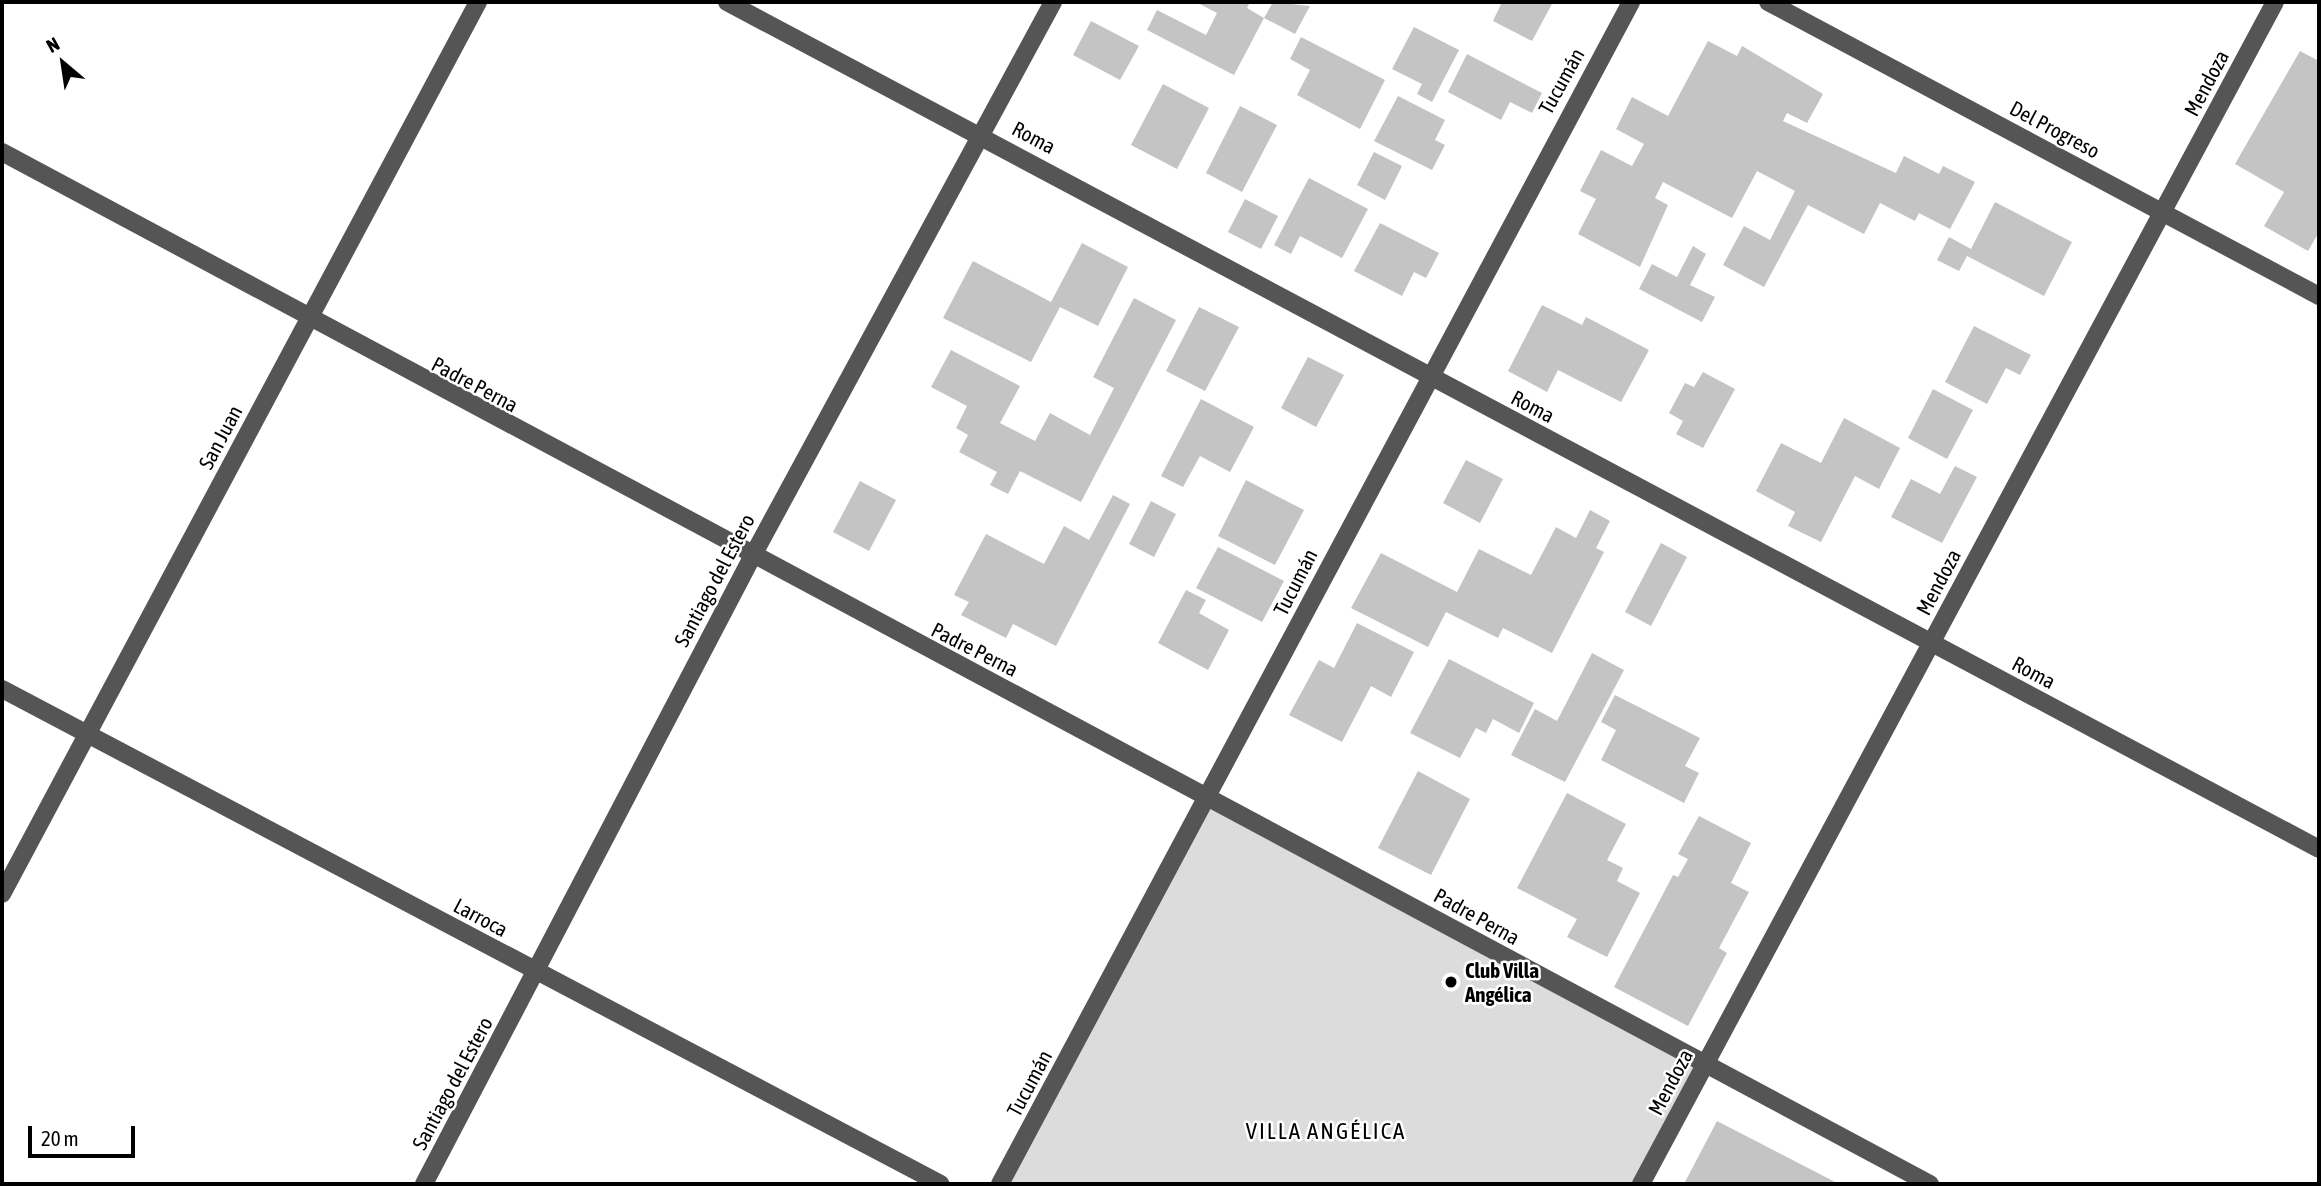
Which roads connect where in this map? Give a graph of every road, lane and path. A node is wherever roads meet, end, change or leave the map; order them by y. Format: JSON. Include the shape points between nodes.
{"nodes":[{"id":1,"x":478,"y":2,"type":"edge"},
{"id":2,"x":727,"y":2,"type":"edge"},
{"id":3,"x":1053,"y":2,"type":"edge"},
{"id":4,"x":1631,"y":2,"type":"edge"},
{"id":5,"x":1768,"y":2,"type":"edge"},
{"id":6,"x":2275,"y":2,"type":"edge"},
{"id":7,"x":980,"y":134,"type":"junction"},
{"id":8,"x":2,"y":152,"type":"edge"},
{"id":9,"x":2163,"y":212,"type":"junction"},
{"id":10,"x":2319,"y":296,"type":"edge"},
{"id":11,"x":308,"y":320,"type":"junction"},
{"id":12,"x":1427,"y":376,"type":"junction"},
{"id":13,"x":751,"y":559,"type":"junction"},
{"id":14,"x":1931,"y":643,"type":"junction"},
{"id":15,"x":2,"y":689,"type":"edge"},
{"id":16,"x":87,"y":735,"type":"junction"},
{"id":17,"x":1210,"y":796,"type":"junction"},
{"id":18,"x":2319,"y":849,"type":"edge"},
{"id":19,"x":2,"y":894,"type":"edge"},
{"id":20,"x":536,"y":972,"type":"junction"},
{"id":21,"x":1704,"y":1066,"type":"junction"},
{"id":22,"x":424,"y":1184,"type":"edge"},
{"id":23,"x":940,"y":1184,"type":"edge"},
{"id":24,"x":1000,"y":1184,"type":"edge"},
{"id":25,"x":1641,"y":1184,"type":"edge"},
{"id":26,"x":1930,"y":1184,"type":"edge"}],
"edges":[{"from":1,"to":11,"type":"street","name":"San Juan"},
{"from":2,"to":7,"type":"street","name":"Roma"},
{"from":3,"to":7,"type":"street","name":"Santiago del Estero"},
{"from":4,"to":12,"type":"street","name":"Tucumán"},
{"from":5,"to":9,"type":"street","name":"Del Progreso"},
{"from":6,"to":9,"type":"street","name":"Mendoza"},
{"from":7,"to":12,"type":"street","name":"Roma"},
{"from":7,"to":13,"type":"street","name":"Santiago del Estero"},
{"from":8,"to":11,"type":"street","name":"Padre Perna"},
{"from":9,"to":10,"type":"street","name":"Del Progreso"},
{"from":9,"to":14,"type":"street","name":"Mendoza"},
{"from":11,"to":13,"type":"street","name":"Padre Perna"},
{"from":11,"to":16,"type":"street","name":"San Juan"},
{"from":12,"to":14,"type":"street","name":"Roma"},
{"from":12,"to":17,"type":"street","name":"Tucumán"},
{"from":13,"to":17,"type":"street","name":"Padre Perna"},
{"from":13,"to":20,"type":"street","name":"Santiago del Estero"},
{"from":14,"to":18,"type":"street","name":"Roma"},
{"from":14,"to":21,"type":"street","name":"Mendoza"},
{"from":15,"to":16,"type":"street","name":"Larroca"},
{"from":16,"to":19,"type":"street","name":"San Juan"},
{"from":16,"to":20,"type":"street","name":"Larroca"},
{"from":17,"to":21,"type":"street","name":"Padre Perna"},
{"from":17,"to":24,"type":"street","name":"Tucumán"},
{"from":20,"to":22,"type":"street","name":"Santiago del Estero"},
{"from":20,"to":23,"type":"street","name":"Larroca"},
{"from":21,"to":25,"type":"street","name":"Mendoza"},
{"from":21,"to":26,"type":"street","name":"Padre Perna"}]}
